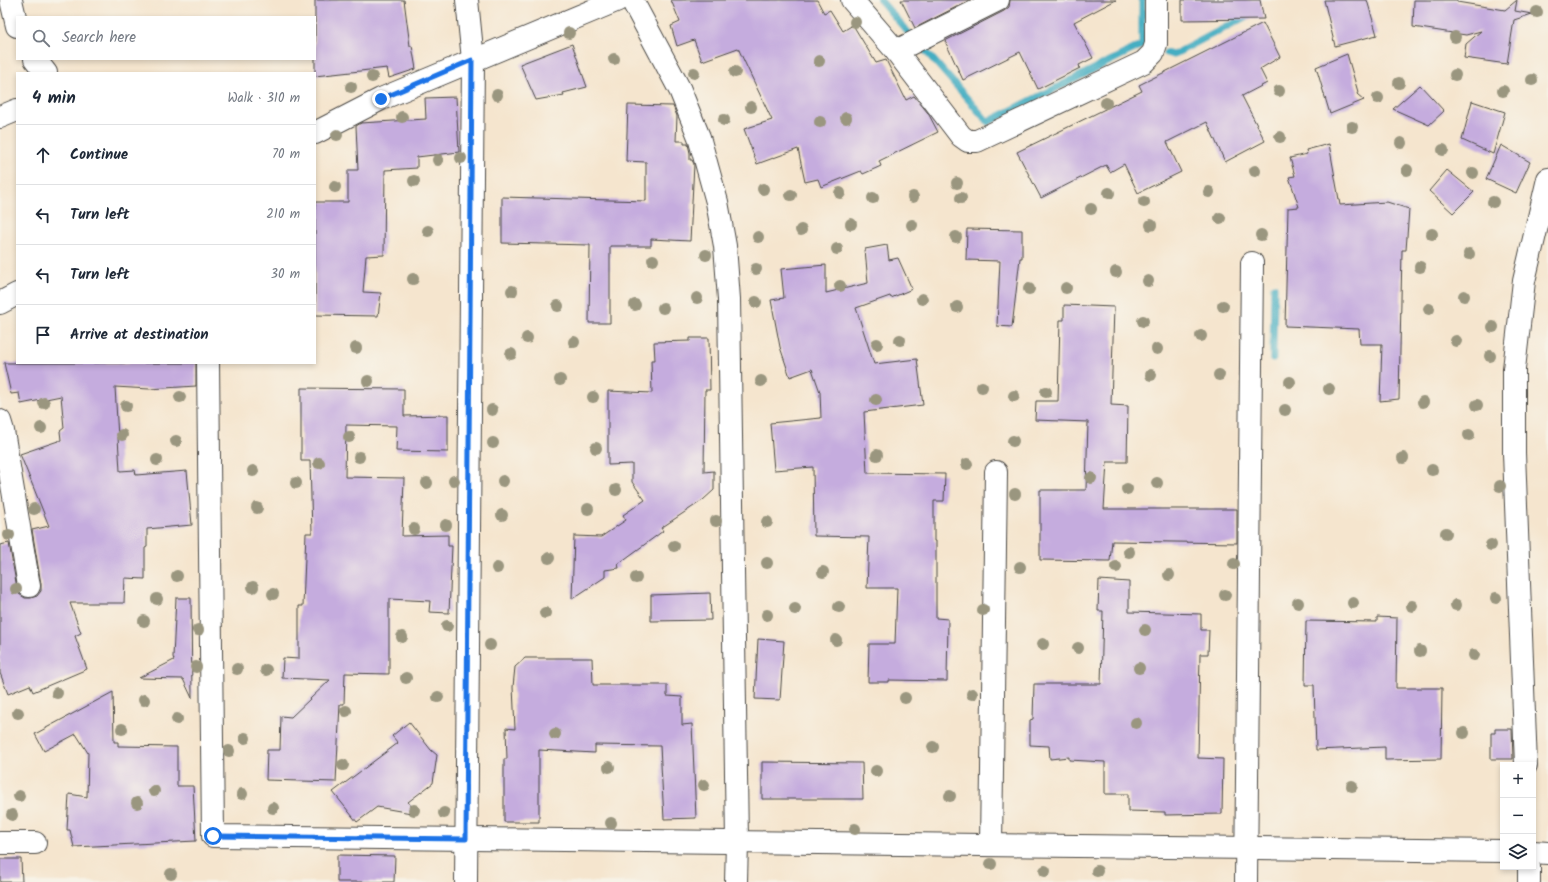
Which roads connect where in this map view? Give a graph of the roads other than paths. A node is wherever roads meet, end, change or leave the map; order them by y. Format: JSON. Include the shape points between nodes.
{"nodes":[{"id":1,"x":10,"y":0,"type":"edge"},
{"id":2,"x":467,"y":0,"type":"edge"},
{"id":3,"x":618,"y":0,"type":"edge"},
{"id":4,"x":632,"y":0,"type":"edge"},
{"id":5,"x":852,"y":0,"type":"edge"},
{"id":6,"x":998,"y":0,"type":"edge"},
{"id":7,"x":1156,"y":0,"type":"edge"},
{"id":8,"x":16,"y":22,"type":"edge"},
{"id":9,"x":896,"y":51,"type":"junction"},
{"id":10,"x":37,"y":60,"type":"edge"},
{"id":11,"x":472,"y":60,"type":"junction"},
{"id":12,"x":45,"y":72,"type":"edge"},
{"id":13,"x":16,"y":110,"type":"edge"},
{"id":14,"x":0,"y":117,"type":"edge"},
{"id":15,"x":316,"y":132,"type":"edge"},
{"id":16,"x":1548,"y":179,"type":"edge"},
{"id":17,"x":1252,"y":263,"type":"dead end"},
{"id":18,"x":16,"y":295,"type":"edge"},
{"id":19,"x":0,"y":303,"type":"edge"},
{"id":20,"x":208,"y":364,"type":"edge"},
{"id":21,"x":0,"y":421,"type":"edge"},
{"id":22,"x":996,"y":472,"type":"dead end"},
{"id":23,"x":29,"y":586,"type":"dead end"},
{"id":24,"x":1526,"y":762,"type":"edge"},
{"id":25,"x":466,"y":839,"type":"junction"},
{"id":26,"x":737,"y":842,"type":"junction"},
{"id":27,"x":0,"y":843,"type":"edge"},
{"id":28,"x":35,"y":843,"type":"dead end"},
{"id":29,"x":992,"y":845,"type":"junction"},
{"id":30,"x":1246,"y":848,"type":"junction"},
{"id":31,"x":1500,"y":851,"type":"edge"},
{"id":32,"x":1536,"y":852,"type":"edge"},
{"id":33,"x":1548,"y":853,"type":"edge"},
{"id":34,"x":1529,"y":870,"type":"edge"},
{"id":35,"x":466,"y":882,"type":"edge"},
{"id":36,"x":736,"y":882,"type":"edge"},
{"id":37,"x":1246,"y":882,"type":"edge"},
{"id":38,"x":1529,"y":882,"type":"edge"}],
"edges":[{"from":1,"to":8,"type":"street"},
{"from":2,"to":11,"type":"street"},
{"from":3,"to":11,"type":"street"},
{"from":4,"to":26,"type":"street","via":[[680,90],[699,137],[717,202],[725,246],[729,299]]},
{"from":5,"to":9,"type":"street"},
{"from":6,"to":9,"type":"street"},
{"from":7,"to":9,"type":"street","via":[[1156,44],[1153,53],[1144,62],[977,142],[968,141],[961,136]]},
{"from":10,"to":12,"type":"street"},
{"from":11,"to":15,"type":"street","via":[[381,99]]},
{"from":11,"to":25,"type":"street"},
{"from":13,"to":14,"type":"street"},
{"from":16,"to":24,"type":"street","via":[[1524,281],[1514,369],[1514,453]]},
{"from":17,"to":30,"type":"street"},
{"from":18,"to":19,"type":"street"},
{"from":20,"to":25,"type":"street","via":[[213,836]]},
{"from":21,"to":23,"type":"street"},
{"from":22,"to":29,"type":"street"},
{"from":25,"to":26,"type":"street"},
{"from":25,"to":35,"type":"street"},
{"from":26,"to":29,"type":"street"},
{"from":26,"to":36,"type":"street"},
{"from":27,"to":28,"type":"street"},
{"from":29,"to":30,"type":"street"},
{"from":30,"to":31,"type":"street"},
{"from":30,"to":37,"type":"street"},
{"from":32,"to":33,"type":"street"},
{"from":34,"to":38,"type":"street"}]}
